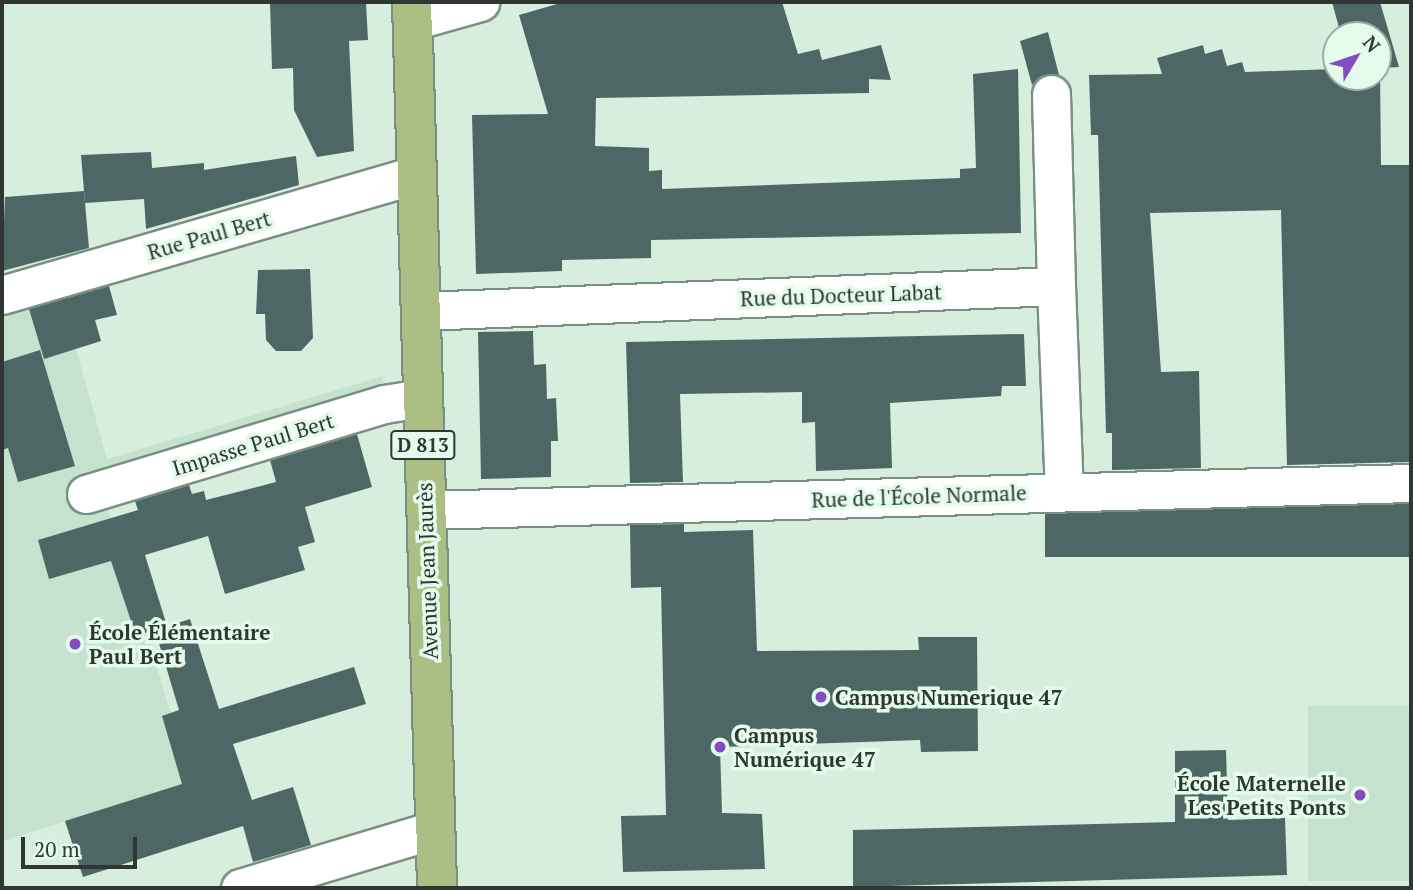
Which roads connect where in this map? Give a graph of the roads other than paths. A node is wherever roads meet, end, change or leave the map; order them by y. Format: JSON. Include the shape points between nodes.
{"nodes":[{"id":1,"x":480,"y":2,"type":"edge"},
{"id":2,"x":413,"y":12,"type":"edge"},
{"id":3,"x":1051,"y":93,"type":"dead end"},
{"id":4,"x":416,"y":176,"type":"junction"},
{"id":5,"x":1056,"y":286,"type":"junction"},
{"id":6,"x":2,"y":295,"type":"edge"},
{"id":7,"x":421,"y":312,"type":"junction"},
{"id":8,"x":421,"y":398,"type":"junction"},
{"id":9,"x":1411,"y":483,"type":"edge"},
{"id":10,"x":1064,"y":492,"type":"junction"},
{"id":11,"x":86,"y":494,"type":"dead end"},
{"id":12,"x":426,"y":510,"type":"junction"},
{"id":13,"x":433,"y":830,"type":"junction"},
{"id":14,"x":240,"y":888,"type":"edge"},
{"id":15,"x":437,"y":888,"type":"edge"}],
"edges":[{"from":1,"to":2,"type":"street"},
{"from":2,"to":4,"type":"main road","name":"Avenue Jean Jaurès","number":"D 813"},
{"from":3,"to":5,"type":"street"},
{"from":4,"to":6,"type":"street","name":"Rue Paul Bert"},
{"from":4,"to":7,"type":"main road","name":"Avenue Jean Jaurès","number":"D 813"},
{"from":5,"to":7,"type":"street","name":"Rue du Docteur Labat"},
{"from":5,"to":10,"type":"street"},
{"from":7,"to":8,"type":"main road","name":"Avenue Jean Jaurès","number":"D 813"},
{"from":8,"to":11,"type":"street","name":"Impasse Paul Bert","via":[[384,404]]},
{"from":8,"to":12,"type":"main road","name":"Avenue Jean Jaurès","number":"D 813"},
{"from":9,"to":10,"type":"street","name":"Rue de l'École Normale"},
{"from":10,"to":12,"type":"street","name":"Rue de l'École Normale"},
{"from":12,"to":13,"type":"main road","name":"Avenue Jean Jaurès","number":"D 813"},
{"from":13,"to":14,"type":"street"},
{"from":13,"to":15,"type":"main road","name":"Avenue Jean Jaurès","number":"D 813"}]}
